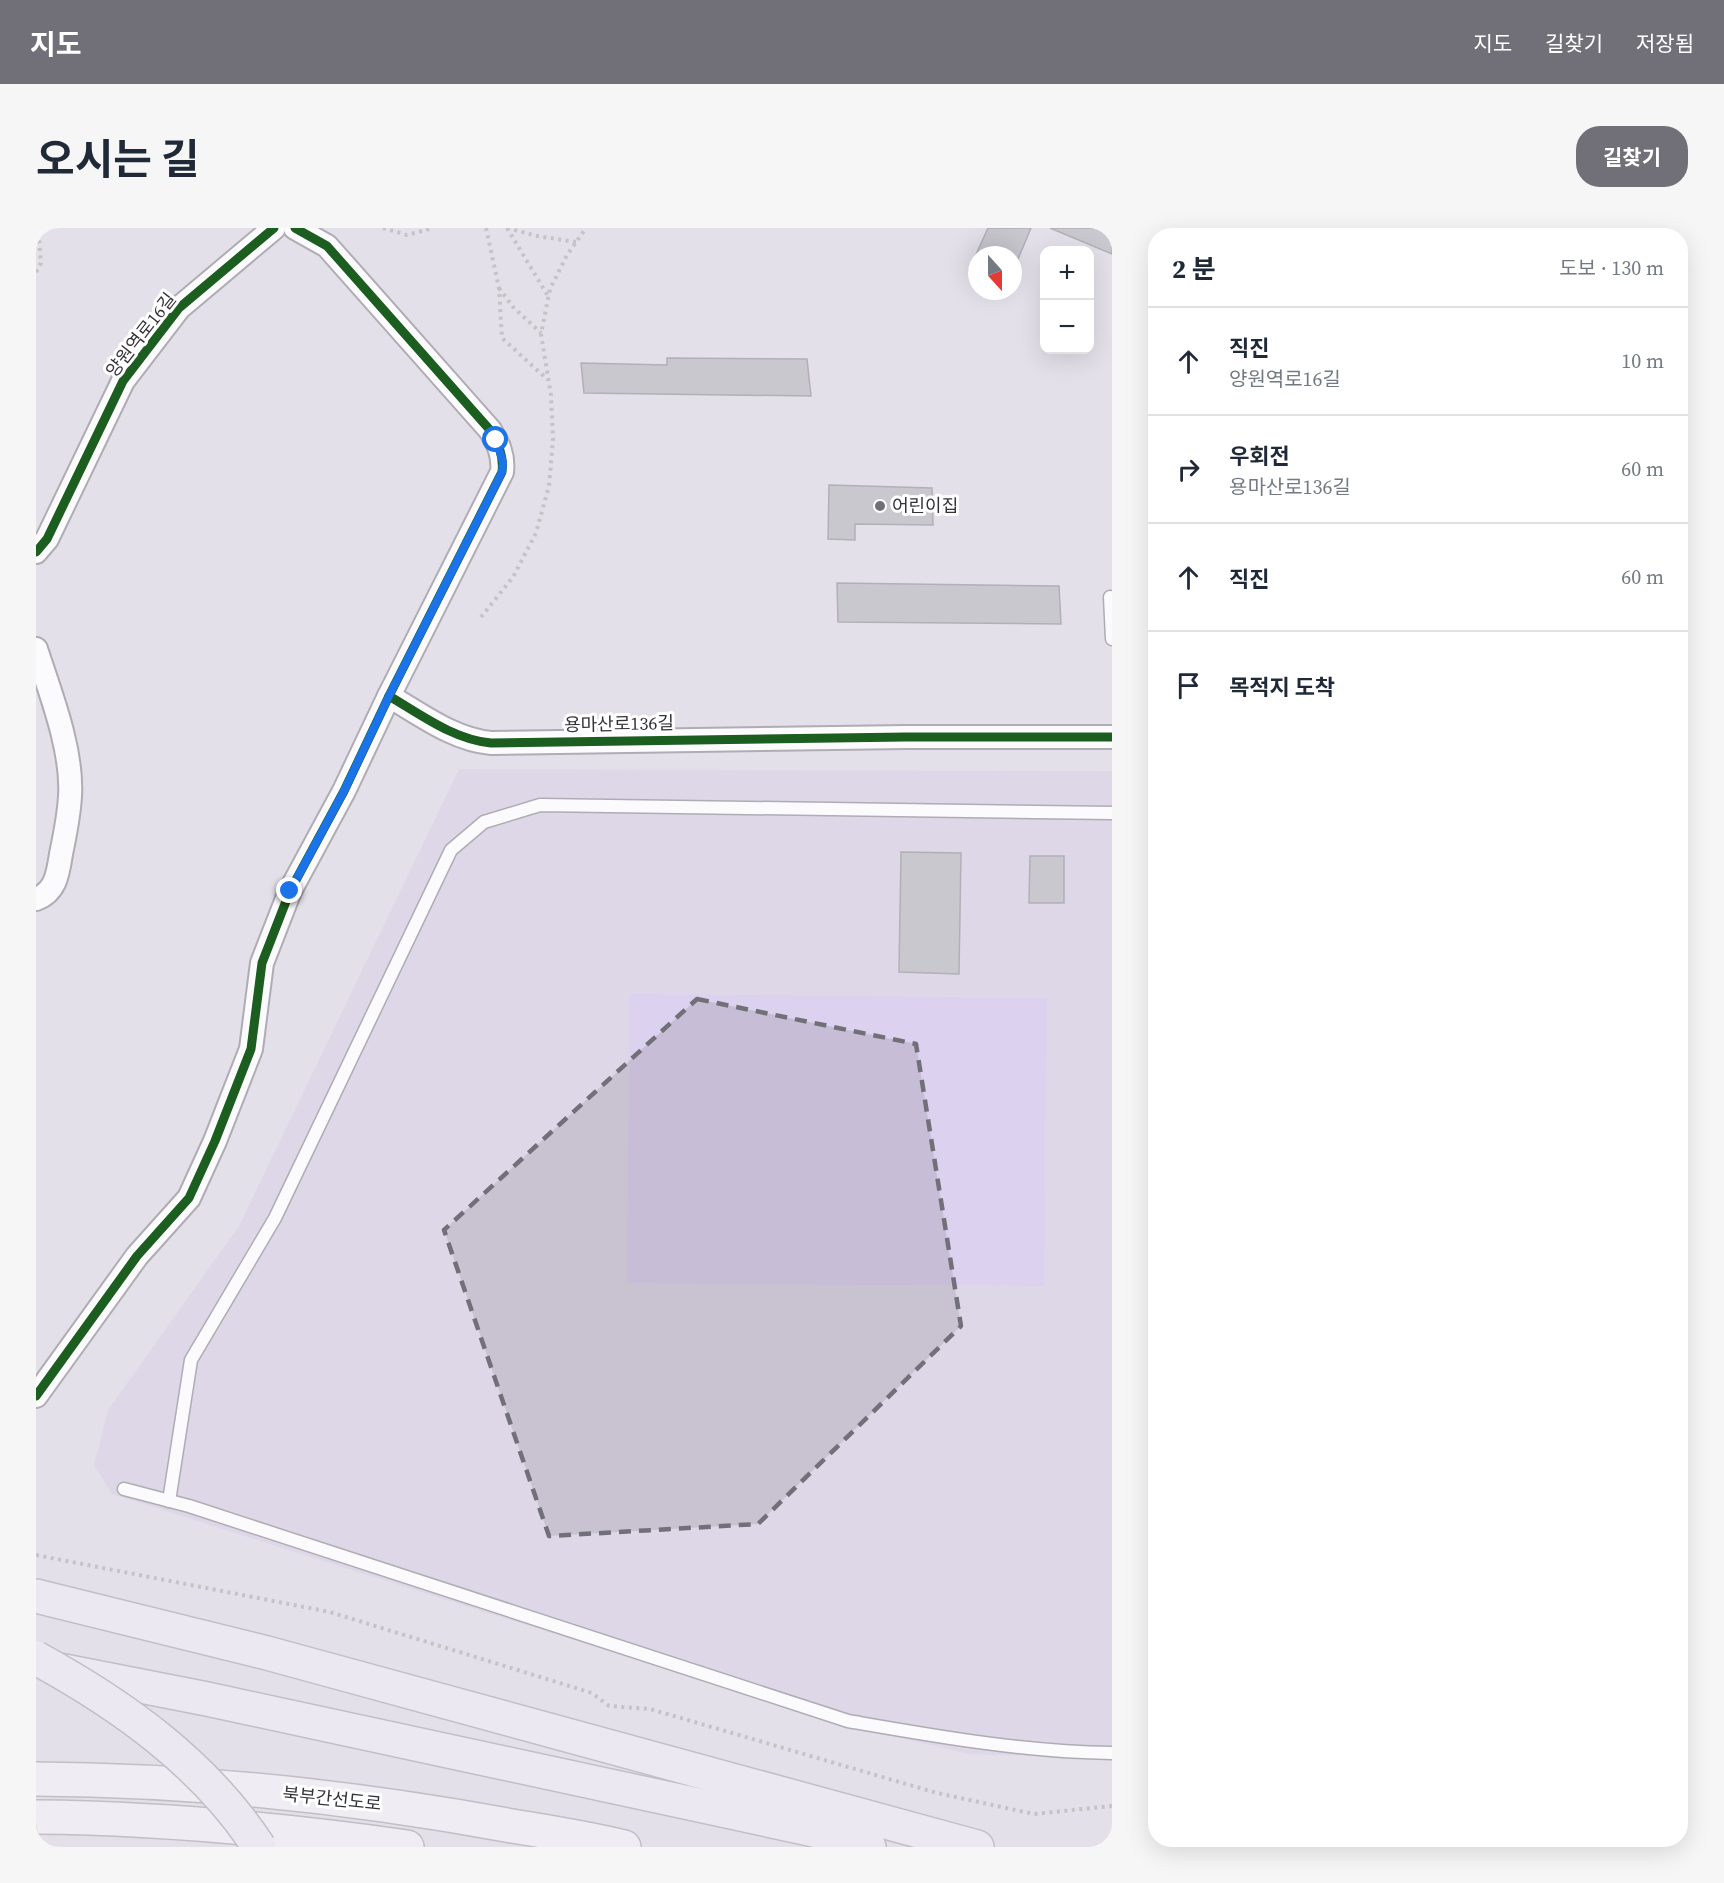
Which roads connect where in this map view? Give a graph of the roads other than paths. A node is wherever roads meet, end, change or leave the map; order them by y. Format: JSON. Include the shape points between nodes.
{"nodes":[{"id":1,"x":274,"y":228,"type":"edge"},
{"id":2,"x":295,"y":228,"type":"edge"},
{"id":3,"x":36,"y":552,"type":"edge"},
{"id":4,"x":1110,"y":597,"type":"dead end"},
{"id":5,"x":1112,"y":639,"type":"edge"},
{"id":6,"x":36,"y":649,"type":"edge"},
{"id":7,"x":389,"y":696,"type":"junction"},
{"id":8,"x":1112,"y":737,"type":"edge"},
{"id":9,"x":1112,"y":813,"type":"edge"},
{"id":10,"x":36,"y":898,"type":"edge"},
{"id":11,"x":36,"y":1396,"type":"edge"},
{"id":12,"x":124,"y":1489,"type":"dead end"},
{"id":13,"x":169,"y":1501,"type":"junction"},
{"id":14,"x":36,"y":1596,"type":"edge"},
{"id":15,"x":36,"y":1658,"type":"edge"},
{"id":16,"x":36,"y":1666,"type":"edge"},
{"id":17,"x":1112,"y":1753,"type":"edge"},
{"id":18,"x":36,"y":1779,"type":"edge"},
{"id":19,"x":36,"y":1817,"type":"edge"},
{"id":20,"x":259,"y":1847,"type":"edge"},
{"id":21,"x":407,"y":1847,"type":"edge"},
{"id":22,"x":624,"y":1847,"type":"edge"},
{"id":23,"x":869,"y":1847,"type":"edge"},
{"id":24,"x":977,"y":1847,"type":"edge"}],
"edges":[{"from":1,"to":3,"type":"street","name":"양원역로16길","via":[[179,308],[123,381],[47,539]]},
{"from":2,"to":7,"type":"street","via":[[327,246],[490,430],[501,451],[502,472]]},
{"from":4,"to":5,"type":"lane"},
{"from":6,"to":10,"type":"street","via":[[58,717],[71,794],[53,886],[46,895]]},
{"from":7,"to":8,"type":"street","name":"용마산로136길","via":[[460,736],[490,743]]},
{"from":7,"to":11,"type":"street","via":[[290,891],[262,963],[250,1049],[189,1198],[137,1256]]},
{"from":9,"to":13,"type":"lane","via":[[540,805],[484,822],[451,850],[275,1218],[191,1360]]},
{"from":12,"to":13,"type":"lane"},
{"from":13,"to":17,"type":"lane","via":[[848,1721],[956,1739],[1067,1752]]},
{"from":14,"to":24,"type":"highway","via":[[267,1653]]},
{"from":15,"to":20,"type":"highway","bridge":true,"via":[[135,1720],[192,1766]]},
{"from":16,"to":23,"type":"highway","via":[[814,1830]]},
{"from":18,"to":22,"type":"highway","name":"북부간선도로","via":[[242,1789],[411,1808]]},
{"from":19,"to":21,"type":"highway","via":[[182,1823]]}]}
